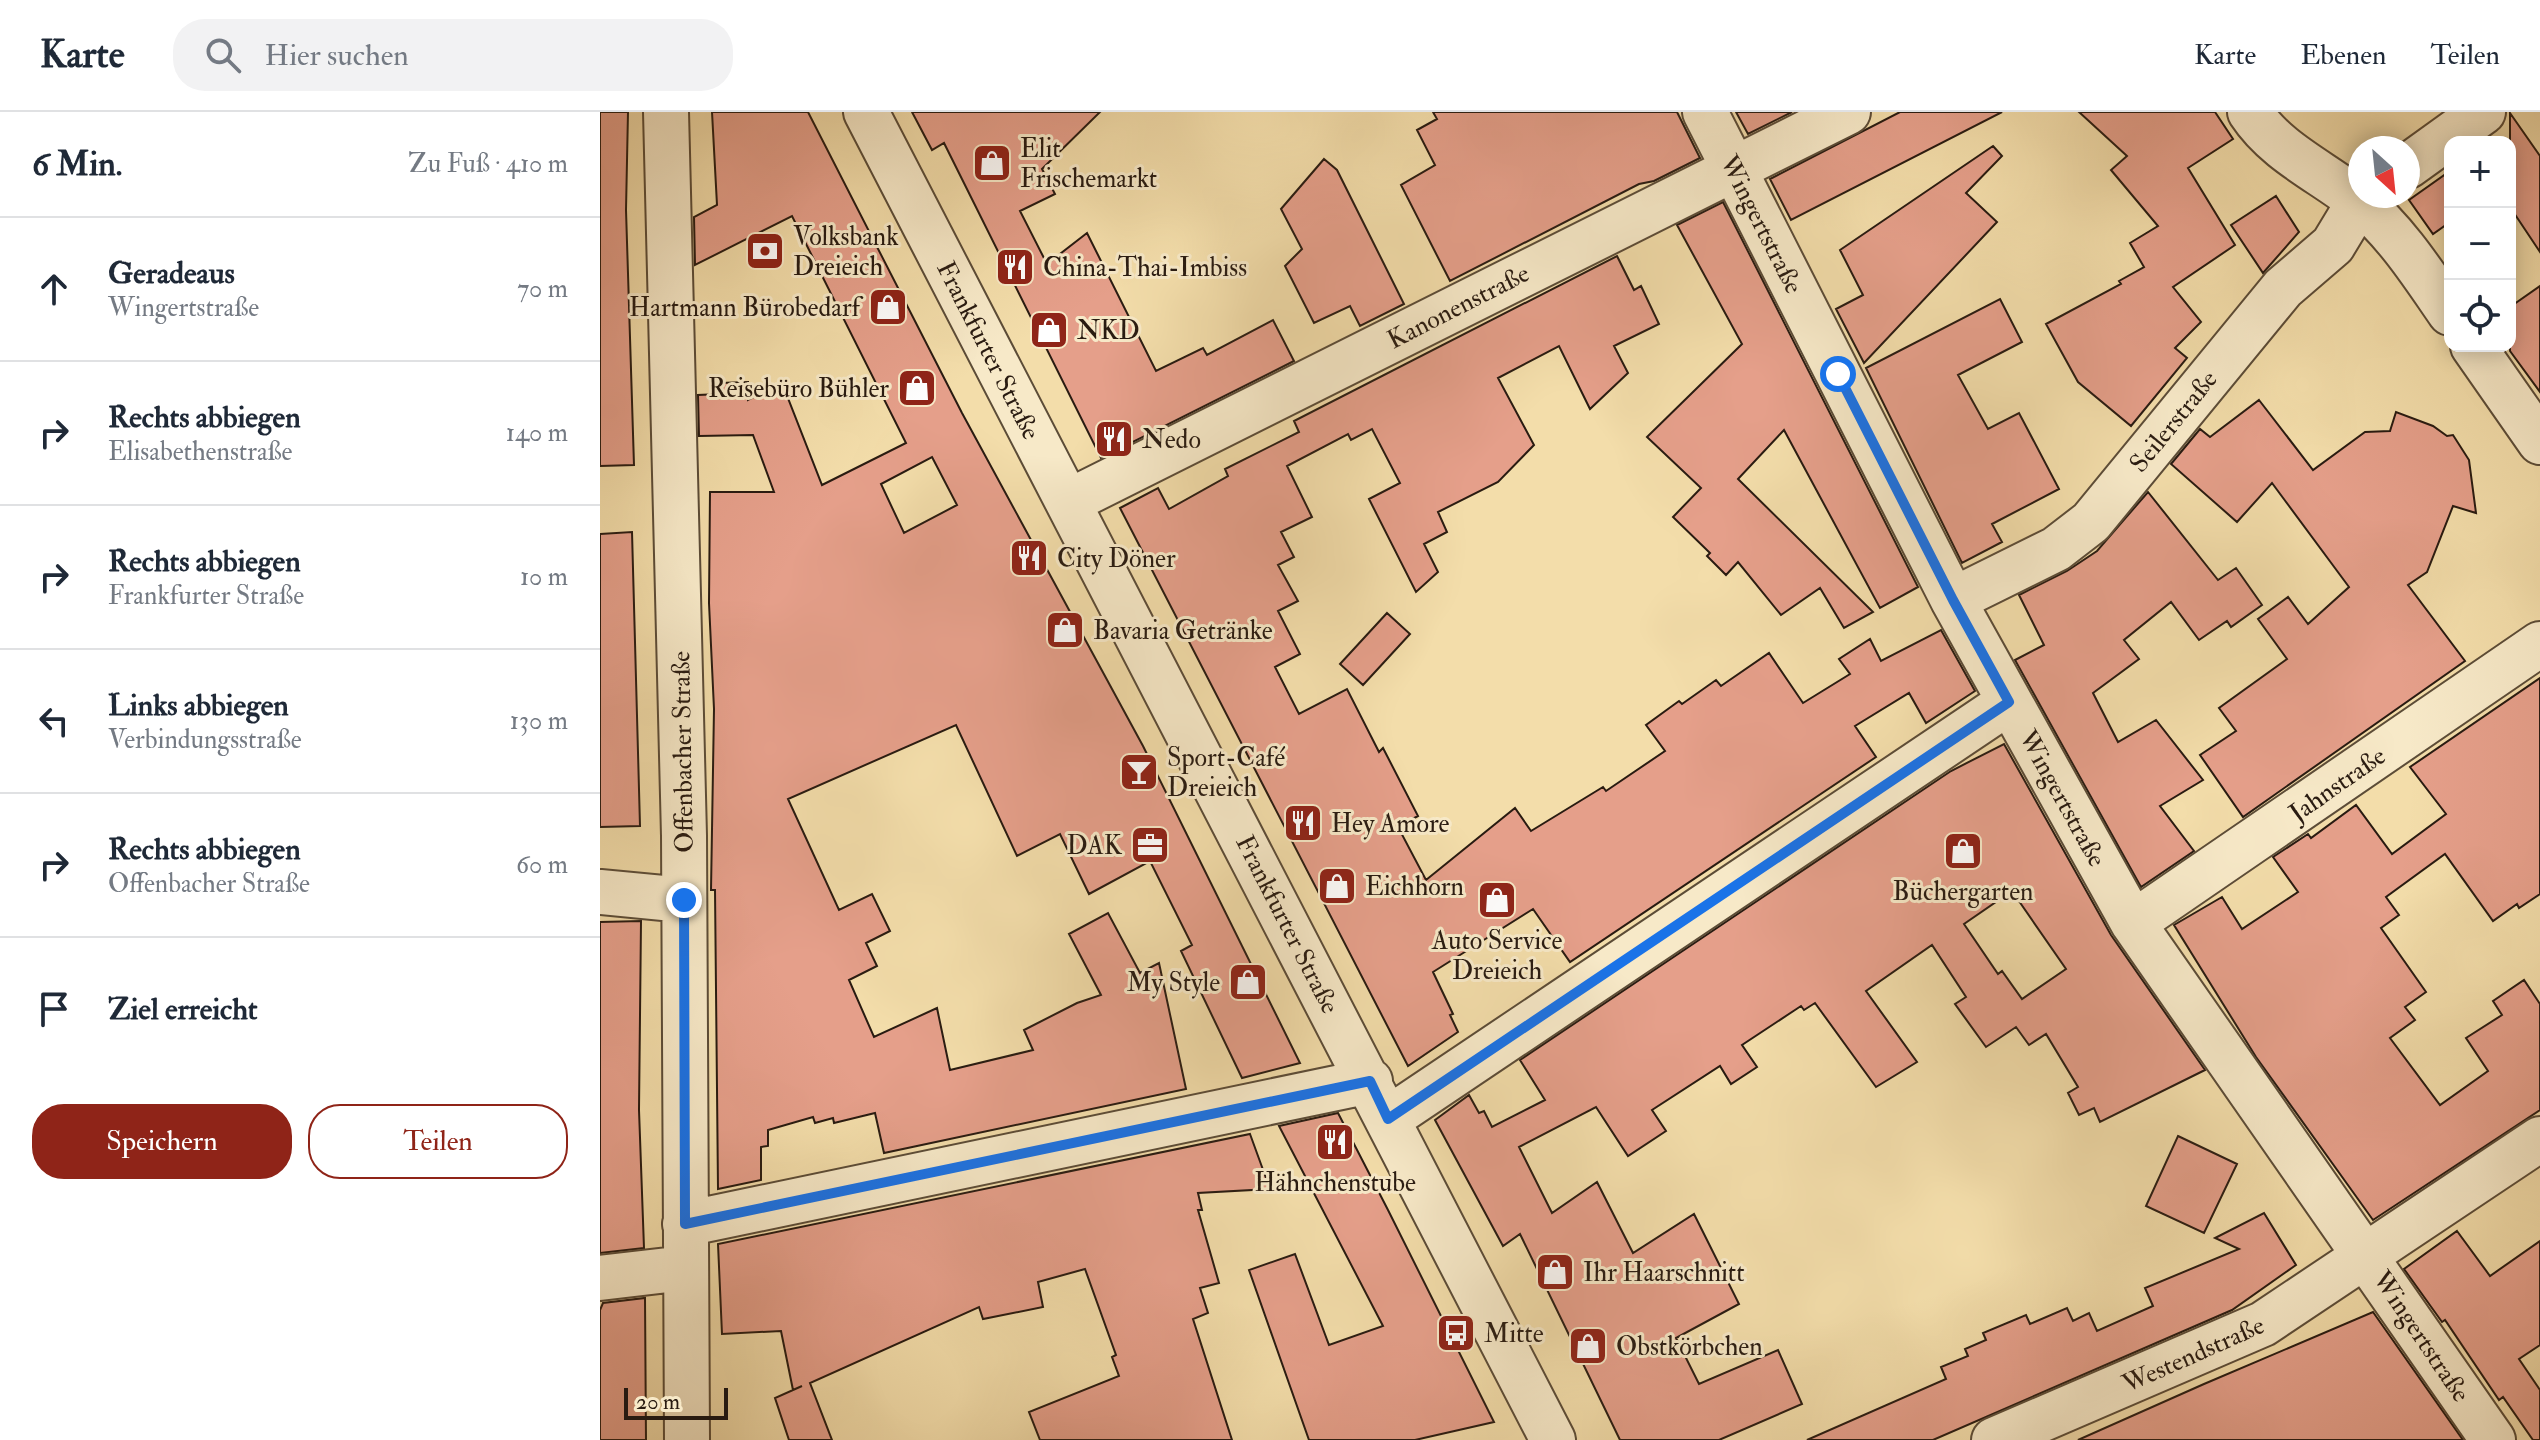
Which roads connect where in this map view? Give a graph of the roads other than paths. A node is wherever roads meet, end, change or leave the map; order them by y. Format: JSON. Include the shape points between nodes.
{"nodes":[{"id":1,"x":666,"y":112,"type":"edge"},
{"id":2,"x":866,"y":112,"type":"edge"},
{"id":3,"x":1705,"y":112,"type":"edge"},
{"id":4,"x":1848,"y":112,"type":"edge"},
{"id":5,"x":2250,"y":112,"type":"edge"},
{"id":6,"x":2483,"y":112,"type":"edge"},
{"id":7,"x":2420,"y":157,"type":"edge"},
{"id":8,"x":1734,"y":168,"type":"junction"},
{"id":9,"x":2348,"y":190,"type":"edge"},
{"id":10,"x":2357,"y":208,"type":"edge"},
{"id":11,"x":2371,"y":208,"type":"edge"},
{"id":12,"x":2444,"y":304,"type":"edge"},
{"id":13,"x":2477,"y":352,"type":"edge"},
{"id":14,"x":2540,"y":442,"type":"edge"},
{"id":15,"x":1068,"y":502,"type":"junction"},
{"id":16,"x":1953,"y":600,"type":"junction"},
{"id":17,"x":2540,"y":644,"type":"edge"},
{"id":18,"x":2009,"y":702,"type":"junction"},
{"id":19,"x":600,"y":892,"type":"edge"},
{"id":20,"x":684,"y":900,"type":"junction"},
{"id":21,"x":2133,"y":923,"type":"junction"},
{"id":22,"x":1379,"y":1100,"type":"junction"},
{"id":23,"x":2540,"y":1139,"type":"edge"},
{"id":24,"x":685,"y":1224,"type":"junction"},
{"id":25,"x":2366,"y":1254,"type":"junction"},
{"id":26,"x":685,"y":1268,"type":"junction"},
{"id":27,"x":600,"y":1278,"type":"edge"},
{"id":28,"x":1538,"y":1437,"type":"edge"},
{"id":29,"x":687,"y":1440,"type":"edge"},
{"id":30,"x":1994,"y":1440,"type":"edge"},
{"id":31,"x":2493,"y":1440,"type":"edge"}],
"edges":[{"from":1,"to":20,"type":"street","name":"Offenbacher Straße"},
{"from":2,"to":15,"type":"street","name":"Frankfurter Straße"},
{"from":3,"to":8,"type":"street","name":"Wingertstraße"},
{"from":4,"to":8,"type":"street","name":"Kanonenstraße"},
{"from":5,"to":9,"type":"street","via":[[2302,164]]},
{"from":6,"to":7,"type":"street"},
{"from":8,"to":15,"type":"street","name":"Kanonenstraße"},
{"from":8,"to":16,"type":"street","name":"Wingertstraße"},
{"from":10,"to":16,"type":"street","name":"Seilerstraße","via":[[2333,245],[2283,288],[2091,522],[2056,549]]},
{"from":11,"to":12,"type":"street"},
{"from":13,"to":14,"type":"street"},
{"from":15,"to":22,"type":"street","name":"Frankfurter Straße"},
{"from":16,"to":18,"type":"street","name":"Wingertstraße"},
{"from":17,"to":21,"type":"street","name":"Jahnstraße"},
{"from":18,"to":21,"type":"street","name":"Wingertstraße"},
{"from":18,"to":22,"type":"street"},
{"from":19,"to":20,"type":"street"},
{"from":20,"to":24,"type":"street","name":"Offenbacher Straße"},
{"from":21,"to":25,"type":"street","name":"Wingertstraße"},
{"from":22,"to":24,"type":"street"},
{"from":22,"to":28,"type":"street","name":"Frankfurter Straße"},
{"from":23,"to":25,"type":"street","name":"Westendstraße"},
{"from":24,"to":26,"type":"street","name":"Offenbacher Straße"},
{"from":25,"to":30,"type":"street","name":"Westendstraße","via":[[2237,1338]]},
{"from":25,"to":31,"type":"street","name":"Wingertstraße"},
{"from":26,"to":27,"type":"street"},
{"from":26,"to":29,"type":"street","name":"Offenbacher Straße"}]}
